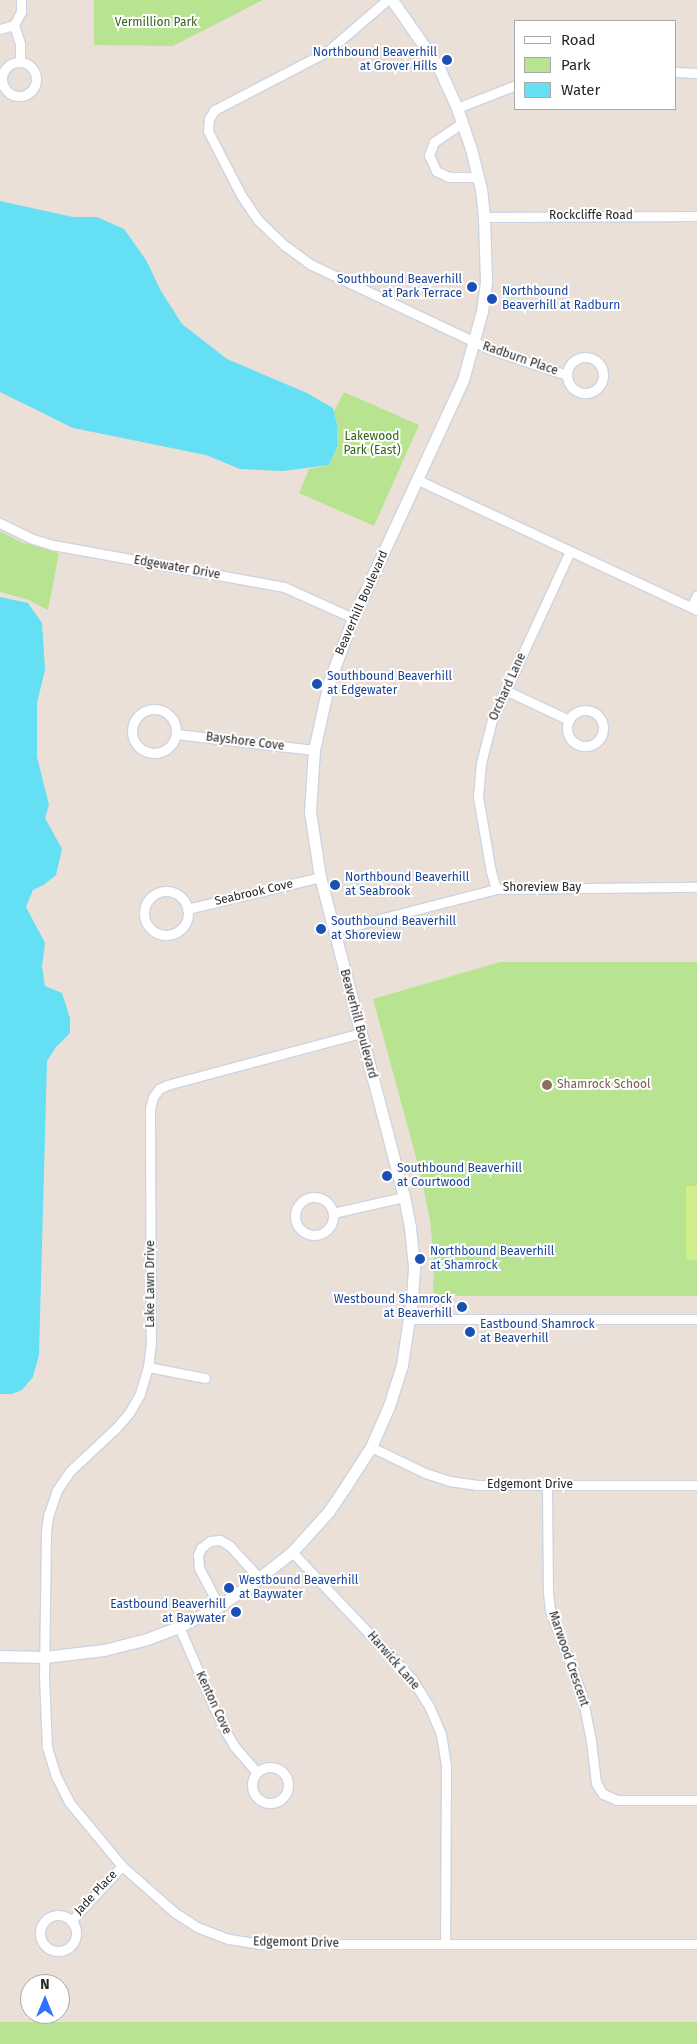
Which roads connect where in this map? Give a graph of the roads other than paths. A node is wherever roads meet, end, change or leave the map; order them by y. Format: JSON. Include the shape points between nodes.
{"nodes":[{"id":1,"x":21,"y":0,"type":"edge"},
{"id":2,"x":387,"y":0,"type":"edge"},
{"id":3,"x":392,"y":0,"type":"edge"},
{"id":4,"x":14,"y":25,"type":"junction"},
{"id":5,"x":0,"y":28,"type":"edge"},
{"id":6,"x":20,"y":62,"type":"dead end"},
{"id":7,"x":677,"y":72,"type":"edge"},
{"id":8,"x":697,"y":73,"type":"edge"},
{"id":9,"x":514,"y":86,"type":"edge"},
{"id":10,"x":458,"y":108,"type":"junction"},
{"id":11,"x":462,"y":123,"type":"junction"},
{"id":12,"x":478,"y":177,"type":"junction"},
{"id":13,"x":697,"y":216,"type":"edge"},
{"id":14,"x":484,"y":217,"type":"junction"},
{"id":15,"x":474,"y":342,"type":"junction"},
{"id":16,"x":567,"y":375,"type":"junction"},
{"id":17,"x":418,"y":480,"type":"junction"},
{"id":18,"x":0,"y":523,"type":"edge"},
{"id":19,"x":570,"y":551,"type":"junction"},
{"id":20,"x":697,"y":595,"type":"edge"},
{"id":21,"x":694,"y":609,"type":"edge"},
{"id":22,"x":353,"y":618,"type":"junction"},
{"id":23,"x":505,"y":690,"type":"junction"},
{"id":24,"x":569,"y":720,"type":"junction"},
{"id":25,"x":176,"y":734,"type":"junction"},
{"id":26,"x":314,"y":750,"type":"junction"},
{"id":27,"x":320,"y":878,"type":"junction"},
{"id":28,"x":697,"y":887,"type":"edge"},
{"id":29,"x":496,"y":888,"type":"junction"},
{"id":30,"x":187,"y":909,"type":"junction"},
{"id":31,"x":333,"y":931,"type":"junction"},
{"id":32,"x":361,"y":1033,"type":"junction"},
{"id":33,"x":404,"y":1197,"type":"junction"},
{"id":34,"x":333,"y":1213,"type":"junction"},
{"id":35,"x":410,"y":1319,"type":"junction"},
{"id":36,"x":697,"y":1319,"type":"edge"},
{"id":37,"x":148,"y":1368,"type":"junction"},
{"id":38,"x":205,"y":1378,"type":"dead end"},
{"id":39,"x":371,"y":1447,"type":"junction"},
{"id":40,"x":547,"y":1485,"type":"junction"},
{"id":41,"x":697,"y":1485,"type":"edge"},
{"id":42,"x":292,"y":1552,"type":"junction"},
{"id":43,"x":260,"y":1578,"type":"junction"},
{"id":44,"x":219,"y":1606,"type":"junction"},
{"id":45,"x":179,"y":1627,"type":"junction"},
{"id":46,"x":0,"y":1656,"type":"edge"},
{"id":47,"x":44,"y":1657,"type":"junction"},
{"id":48,"x":257,"y":1772,"type":"junction"},
{"id":49,"x":697,"y":1800,"type":"edge"},
{"id":50,"x":122,"y":1866,"type":"junction"},
{"id":51,"x":71,"y":1921,"type":"junction"},
{"id":52,"x":445,"y":1943,"type":"junction"},
{"id":53,"x":697,"y":1944,"type":"edge"}],
"edges":[{"from":1,"to":4,"type":"street","via":[[21,12]]},
{"from":2,"to":15,"type":"street","name":"Radburn Place","via":[[328,51],[214,110],[208,119],[208,131],[241,195],[258,220],[284,245],[312,265]]},
{"from":3,"to":10,"type":"street","name":"Beaverhill Boulevard","via":[[438,66]]},
{"from":4,"to":5,"type":"street"},
{"from":4,"to":6,"type":"street","via":[[20,44]]},
{"from":7,"to":8,"type":"street"},
{"from":9,"to":10,"type":"street"},
{"from":10,"to":11,"type":"street","name":"Beaverhill Boulevard"},
{"from":11,"to":12,"type":"street","name":"Beaverhill Boulevard"},
{"from":11,"to":12,"type":"street","via":[[434,142],[429,155],[436,171],[449,177]]},
{"from":12,"to":14,"type":"street","name":"Beaverhill Boulevard"},
{"from":13,"to":14,"type":"street","name":"Rockcliffe Road"},
{"from":14,"to":15,"type":"street","name":"Beaverhill Boulevard","via":[[486,281]]},
{"from":15,"to":16,"type":"street","name":"Radburn Place","via":[[513,359]]},
{"from":15,"to":17,"type":"street","name":"Beaverhill Boulevard","via":[[463,380]]},
{"from":16,"to":16,"type":"street","name":"Radburn Place","via":[[575,390],[586,393],[596,389],[603,379],[598,362],[587,357],[575,359]]},
{"from":17,"to":19,"type":"street"},
{"from":17,"to":22,"type":"street","name":"Beaverhill Boulevard"},
{"from":18,"to":22,"type":"street","name":"Edgewater Drive","via":[[53,545],[284,587]]},
{"from":19,"to":21,"type":"street"},
{"from":19,"to":23,"type":"street","name":"Orchard Lane"},
{"from":20,"to":21,"type":"street"},
{"from":22,"to":26,"type":"street","name":"Beaverhill Boulevard","via":[[329,682]]},
{"from":23,"to":24,"type":"street"},
{"from":23,"to":29,"type":"street","name":"Orchard Lane","via":[[481,762],[478,797]]},
{"from":24,"to":24,"type":"street","via":[[568,732],[580,745],[596,742],[603,732],[602,721],[588,710],[577,712]]},
{"from":25,"to":25,"type":"street","via":[[172,718],[157,709],[140,713],[132,728],[136,745],[151,753],[168,749]]},
{"from":25,"to":26,"type":"street","name":"Bayshore Cove"},
{"from":26,"to":27,"type":"street","name":"Beaverhill Boulevard","via":[[310,812]]},
{"from":27,"to":30,"type":"street","name":"Seabrook Cove"},
{"from":27,"to":31,"type":"street","name":"Beaverhill Boulevard"},
{"from":28,"to":29,"type":"street","name":"Shoreview Bay"},
{"from":29,"to":31,"type":"street","name":"Shoreview Bay"},
{"from":30,"to":30,"type":"street","via":[[175,893],[161,892],[146,904],[144,918],[158,934],[174,934],[185,924]]},
{"from":31,"to":32,"type":"street","name":"Beaverhill Boulevard"},
{"from":32,"to":33,"type":"street","name":"Beaverhill Boulevard"},
{"from":32,"to":37,"type":"street","name":"Lake Lawn Drive","via":[[167,1085],[152,1097],[151,1343]]},
{"from":33,"to":34,"type":"street"},
{"from":33,"to":35,"type":"street","name":"Beaverhill Boulevard","via":[[414,1268]]},
{"from":34,"to":34,"type":"street","via":[[327,1202],[316,1197],[300,1204],[295,1215],[303,1231],[315,1235],[327,1230]]},
{"from":35,"to":36,"type":"street"},
{"from":35,"to":39,"type":"street","name":"Beaverhill Boulevard","via":[[402,1365]]},
{"from":37,"to":38,"type":"street"},
{"from":37,"to":47,"type":"street","name":"Lake Lawn Drive","via":[[140,1394],[129,1413],[70,1470],[57,1490],[46,1533]]},
{"from":39,"to":40,"type":"street","name":"Edgemont Drive","via":[[449,1481],[476,1485]]},
{"from":39,"to":42,"type":"street","name":"Beaverhill Boulevard","via":[[329,1511]]},
{"from":40,"to":41,"type":"street","name":"Edgemont Drive"},
{"from":40,"to":49,"type":"street","name":"Marwood Crescent","via":[[550,1610],[582,1695],[596,1782],[603,1794],[617,1800]]},
{"from":42,"to":43,"type":"street","name":"Beaverhill Boulevard"},
{"from":42,"to":52,"type":"street","name":"Harwick Lane","via":[[412,1679],[441,1734],[446,1765]]},
{"from":43,"to":44,"type":"street","name":"Beaverhill Boulevard"},
{"from":43,"to":44,"type":"street","via":[[230,1546],[220,1540],[210,1541],[198,1555],[199,1568]]},
{"from":44,"to":45,"type":"street","name":"Beaverhill Boulevard"},
{"from":45,"to":47,"type":"street","name":"Beaverhill Boulevard","via":[[147,1640],[104,1650]]},
{"from":45,"to":48,"type":"street","name":"Kenton Cove","via":[[222,1726],[234,1746]]},
{"from":46,"to":47,"type":"street","name":"Beaverhill Boulevard"},
{"from":47,"to":50,"type":"street","name":"Edgemont Drive","via":[[47,1747],[56,1776],[69,1802]]},
{"from":48,"to":48,"type":"street","via":[[252,1782],[258,1799],[275,1803],[285,1797],[289,1785],[285,1773],[275,1767],[262,1768]]},
{"from":50,"to":51,"type":"street","name":"Jade Place"},
{"from":50,"to":52,"type":"street","name":"Edgemont Drive","via":[[174,1912],[197,1927],[229,1939],[259,1944]]},
{"from":51,"to":51,"type":"street","name":"Jade Place","via":[[54,1916],[43,1922],[39,1933],[43,1945],[59,1952],[70,1947],[76,1937]]},
{"from":52,"to":53,"type":"street","name":"Edgemont Drive"}]}
